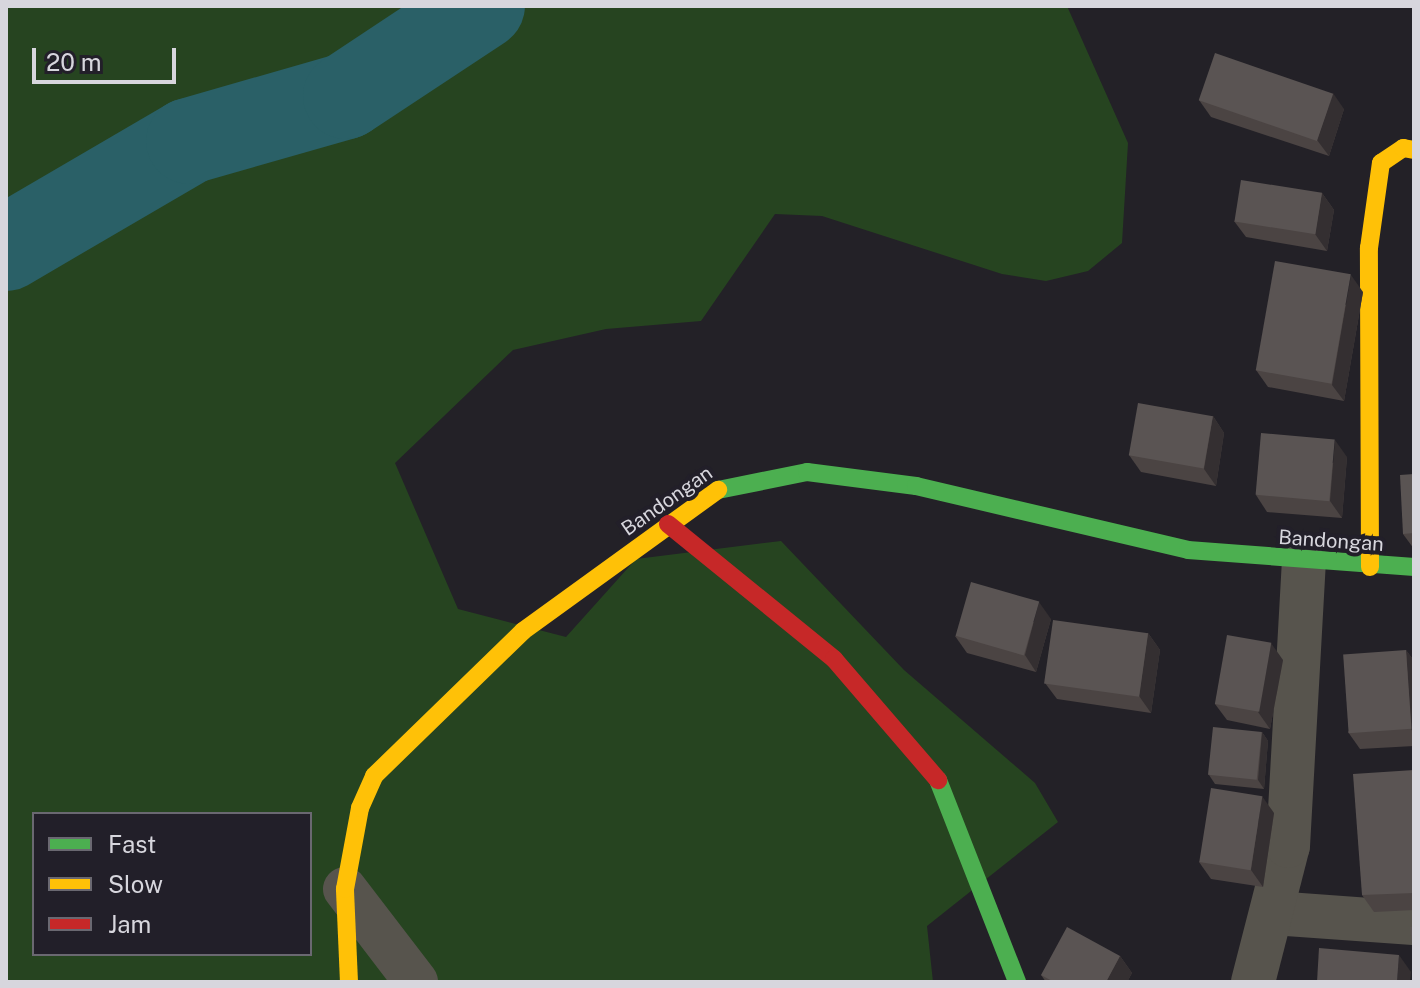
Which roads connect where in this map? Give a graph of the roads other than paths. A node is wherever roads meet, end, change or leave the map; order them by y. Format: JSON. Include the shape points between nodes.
{"nodes":[{"id":1,"x":1414,"y":150,"type":"edge"},
{"id":2,"x":668,"y":524,"type":"junction"},
{"id":3,"x":1304,"y":563,"type":"junction"},
{"id":4,"x":1370,"y":567,"type":"junction"},
{"id":5,"x":1414,"y":567,"type":"edge"},
{"id":6,"x":345,"y":889,"type":"junction"},
{"id":7,"x":1273,"y":913,"type":"junction"},
{"id":8,"x":1414,"y":923,"type":"edge"},
{"id":9,"x":349,"y":982,"type":"edge"},
{"id":10,"x":416,"y":982,"type":"edge"},
{"id":11,"x":1017,"y":982,"type":"edge"},
{"id":12,"x":1253,"y":982,"type":"edge"}],
"edges":[{"from":1,"to":4,"type":"street","via":[[1403,148],[1381,163],[1369,248]]},
{"from":2,"to":3,"type":"street","name":"Bandongan","via":[[723,486],[807,472],[916,486],[1188,550]]},
{"from":2,"to":6,"type":"street","name":"Bandongan","via":[[523,631],[400,745],[360,808]]},
{"from":2,"to":11,"type":"street","via":[[748,582],[834,659],[934,772],[960,822]]},
{"from":3,"to":4,"type":"street","name":"Bandongan"},
{"from":3,"to":7,"type":"street","via":[[1288,846]]},
{"from":4,"to":5,"type":"street","name":"Bandongan"},
{"from":6,"to":9,"type":"street","name":"Bandongan"},
{"from":6,"to":10,"type":"street"},
{"from":7,"to":8,"type":"street"},
{"from":7,"to":12,"type":"street"}]}
